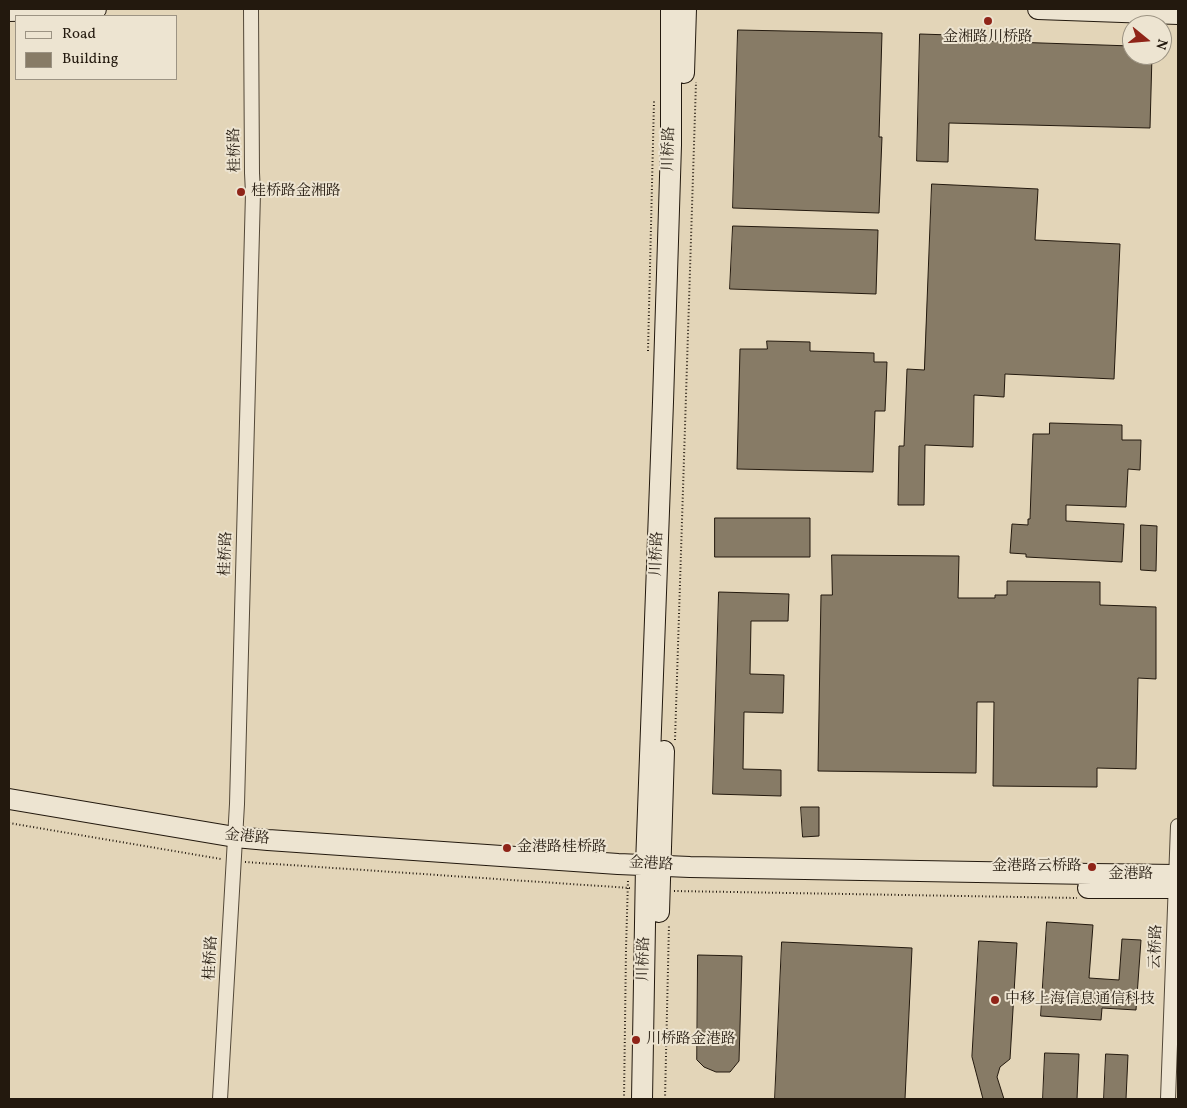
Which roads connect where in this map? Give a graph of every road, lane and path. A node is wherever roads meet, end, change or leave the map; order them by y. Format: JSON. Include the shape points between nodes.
{"nodes":[{"id":1,"x":96,"y":9,"type":"edge"},
{"id":2,"x":252,"y":9,"type":"edge"},
{"id":3,"x":671,"y":9,"type":"edge"},
{"id":4,"x":686,"y":9,"type":"edge"},
{"id":5,"x":1038,"y":9,"type":"edge"},
{"id":6,"x":9,"y":10,"type":"edge"},
{"id":7,"x":1178,"y":14,"type":"edge"},
{"id":8,"x":696,"y":83,"type":"dead end"},
{"id":9,"x":675,"y":742,"type":"dead end"},
{"id":10,"x":9,"y":799,"type":"edge"},
{"id":11,"x":9,"y":813,"type":"edge"},
{"id":12,"x":1178,"y":826,"type":"edge"},
{"id":13,"x":234,"y":844,"type":"junction"},
{"id":14,"x":653,"y":872,"type":"junction"},
{"id":15,"x":1177,"y":881,"type":"edge"},
{"id":16,"x":669,"y":919,"type":"dead end"},
{"id":17,"x":220,"y":1099,"type":"edge"},
{"id":18,"x":642,"y":1099,"type":"edge"},
{"id":19,"x":654,"y":1099,"type":"edge"},
{"id":20,"x":665,"y":1099,"type":"edge"},
{"id":21,"x":1168,"y":1099,"type":"edge"}],
"edges":[{"from":1,"to":6,"type":"street"},
{"from":2,"to":13,"type":"street","name":"桂桥路","via":[[253,193]]},
{"from":3,"to":14,"type":"street","name":"川桥路"},
{"from":4,"to":14,"type":"street","name":"川桥路"},
{"from":5,"to":7,"type":"street"},
{"from":8,"to":9,"type":"path"},
{"from":10,"to":13,"type":"street","name":"金港路","via":[[196,831]]},
{"from":11,"to":13,"type":"street","name":"金港路","via":[[193,845]]},
{"from":12,"to":15,"type":"street","name":"云桥路"},
{"from":13,"to":14,"type":"street","name":"金港路","via":[[265,854]]},
{"from":13,"to":17,"type":"street","name":"桂桥路"},
{"from":14,"to":15,"type":"street","name":"金港路","via":[[689,881],[1023,887]]},
{"from":14,"to":18,"type":"street","name":"川桥路"},
{"from":14,"to":19,"type":"street","name":"川桥路","via":[[657,949]]},
{"from":15,"to":21,"type":"street","name":"云桥路"},
{"from":16,"to":20,"type":"path"}]}
